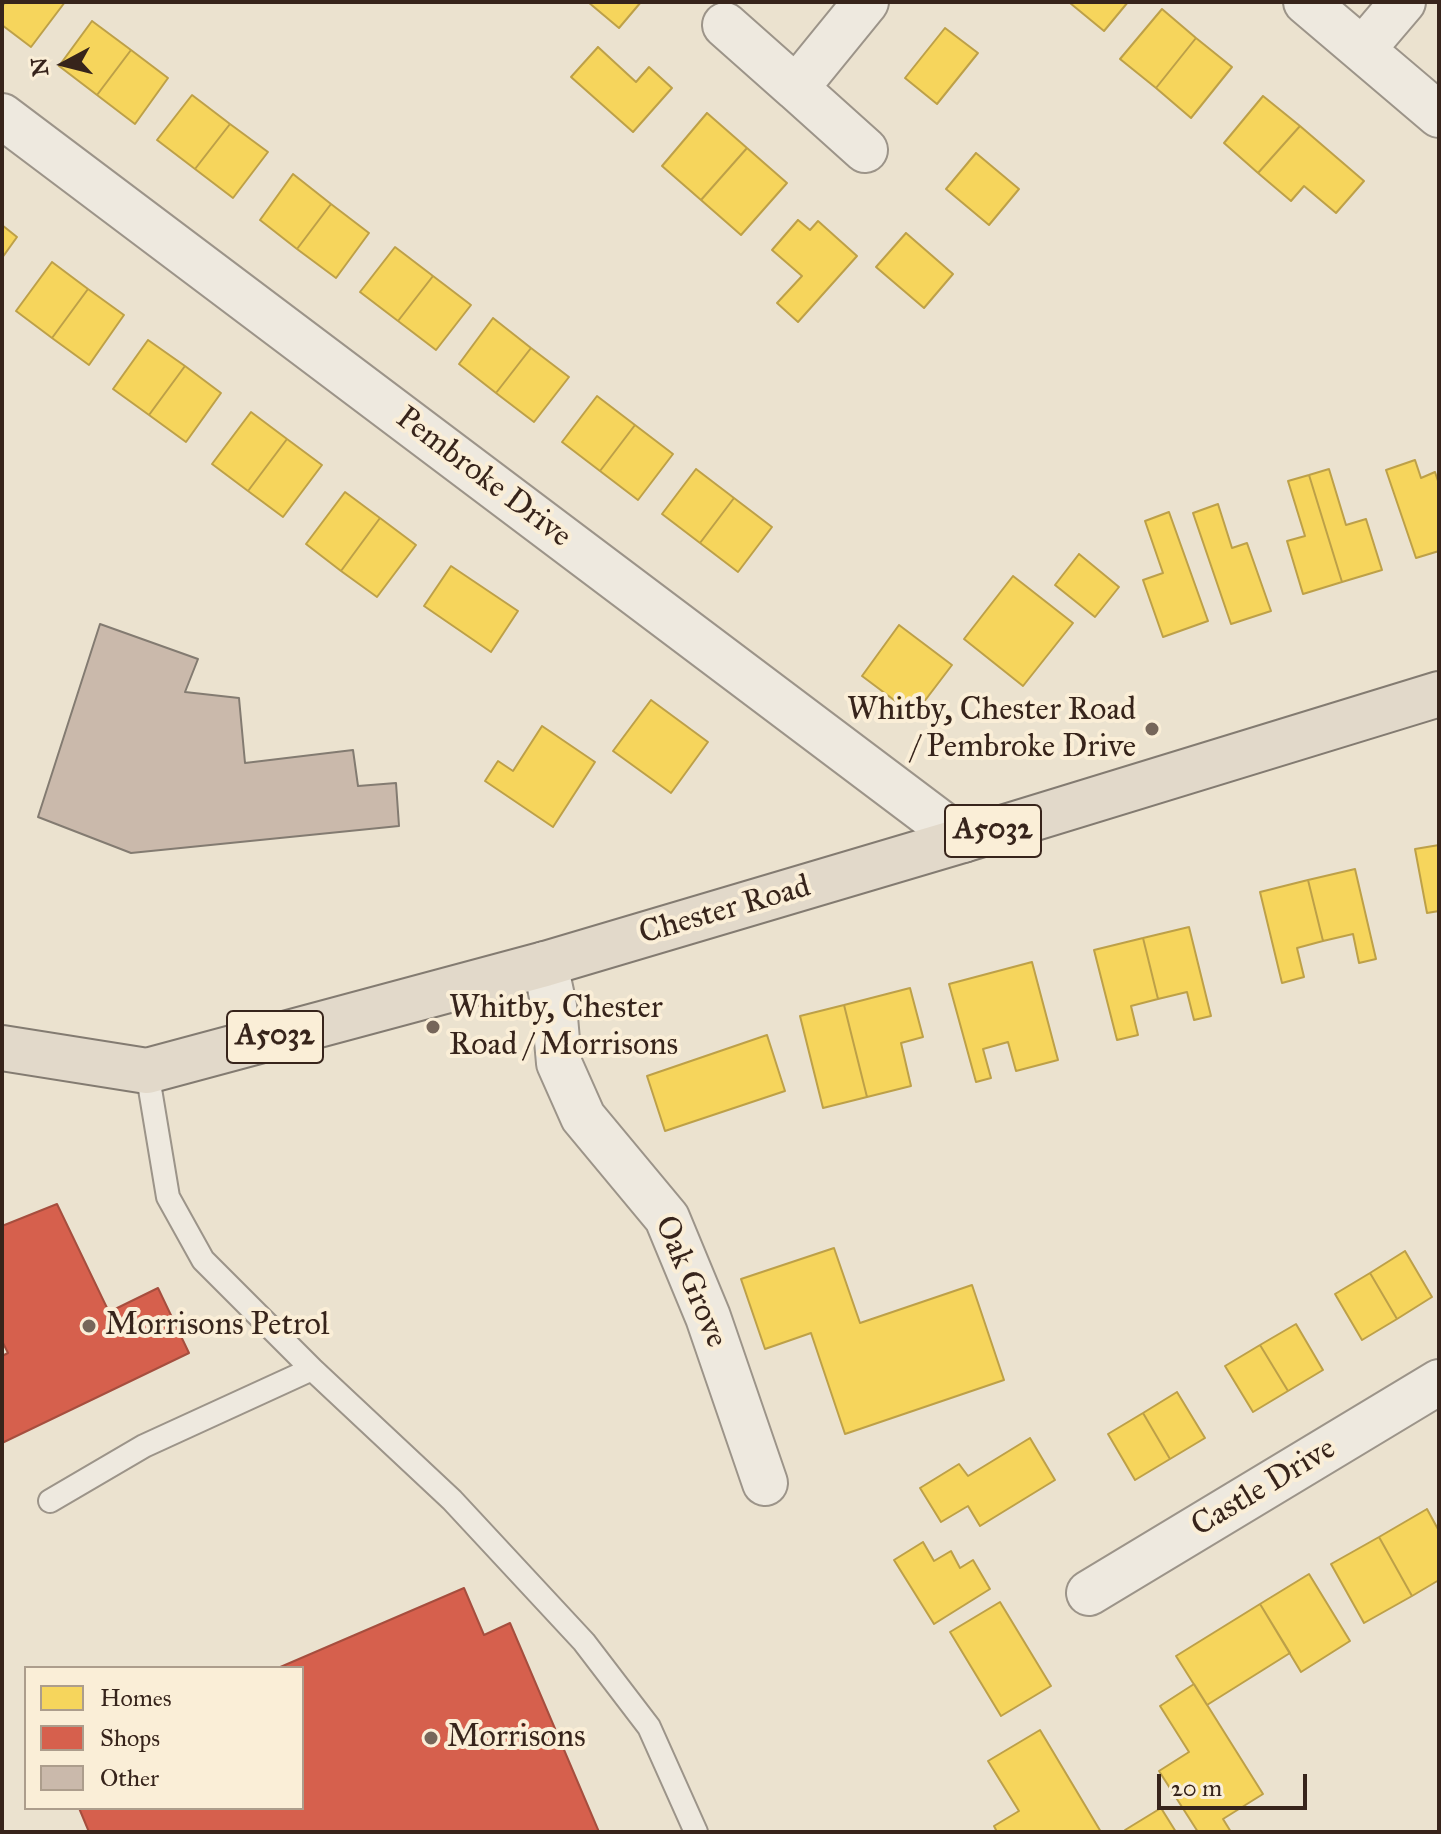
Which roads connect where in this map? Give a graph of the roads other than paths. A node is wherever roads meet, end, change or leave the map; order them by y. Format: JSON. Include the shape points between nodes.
{"nodes":[{"id":1,"x":866,"y":2,"type":"edge"},
{"id":2,"x":1306,"y":2,"type":"edge"},
{"id":3,"x":1403,"y":2,"type":"edge"},
{"id":4,"x":725,"y":25,"type":"dead end"},
{"id":5,"x":1363,"y":49,"type":"junction"},
{"id":6,"x":796,"y":88,"type":"junction"},
{"id":7,"x":1439,"y":115,"type":"edge"},
{"id":8,"x":2,"y":116,"type":"edge"},
{"id":9,"x":865,"y":150,"type":"dead end"},
{"id":10,"x":1439,"y":694,"type":"edge"},
{"id":11,"x":963,"y":840,"type":"junction"},
{"id":12,"x":545,"y":964,"type":"junction"},
{"id":13,"x":2,"y":1048,"type":"edge"},
{"id":14,"x":147,"y":1071,"type":"junction"},
{"id":15,"x":312,"y":1369,"type":"junction"},
{"id":16,"x":1439,"y":1382,"type":"edge"},
{"id":17,"x":765,"y":1483,"type":"dead end"},
{"id":18,"x":50,"y":1501,"type":"dead end"},
{"id":19,"x":1089,"y":1593,"type":"dead end"},
{"id":20,"x":696,"y":1832,"type":"edge"}],
"edges":[{"from":1,"to":6,"type":"street"},
{"from":2,"to":5,"type":"street"},
{"from":3,"to":5,"type":"street"},
{"from":4,"to":6,"type":"street"},
{"from":5,"to":7,"type":"street"},
{"from":6,"to":9,"type":"street"},
{"from":8,"to":11,"type":"street","name":"Pembroke Drive"},
{"from":10,"to":11,"type":"main road","name":"Chester Road","number":"A5032"},
{"from":11,"to":12,"type":"main road","name":"Chester Road","number":"A5032"},
{"from":12,"to":14,"type":"main road","name":"Chester Road","number":"A5032"},
{"from":12,"to":17,"type":"street","name":"Oak Grove","via":[[559,1063],[583,1117],[667,1218],[708,1317]]},
{"from":13,"to":14,"type":"main road","name":"Chester Road","number":"A5032"},
{"from":14,"to":15,"type":"lane","via":[[168,1197],[203,1260]]},
{"from":15,"to":18,"type":"lane","via":[[144,1446]]},
{"from":15,"to":20,"type":"lane","via":[[452,1500],[584,1642],[649,1727]]},
{"from":16,"to":19,"type":"street","name":"Castle Drive"}]}
